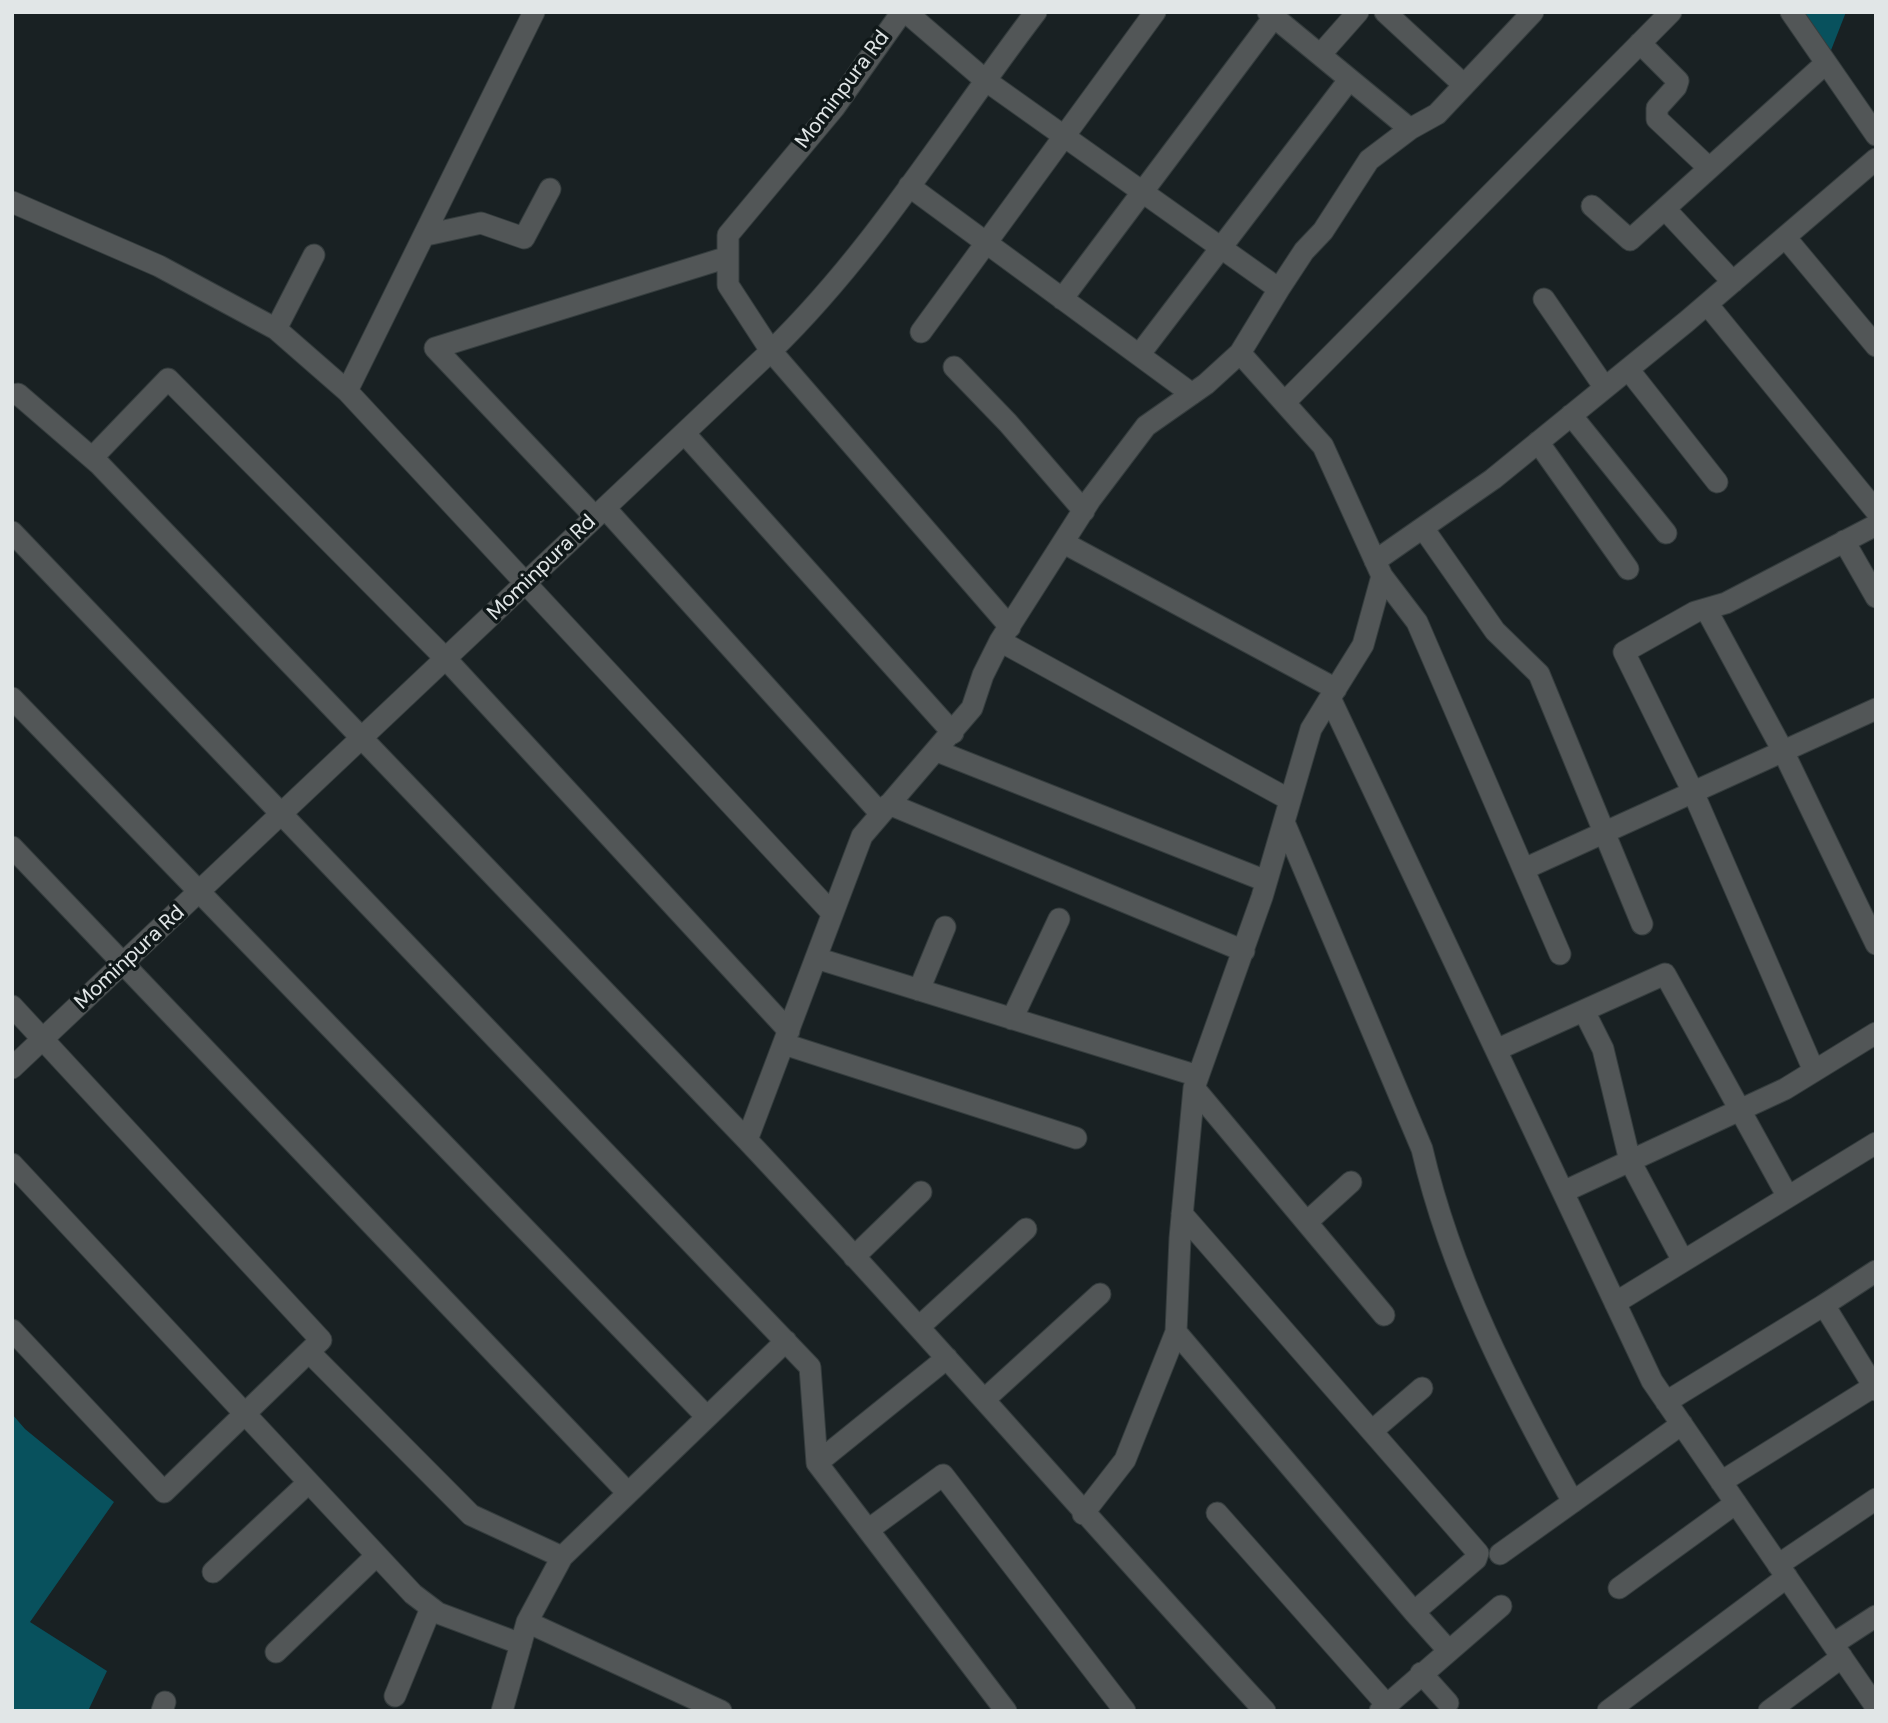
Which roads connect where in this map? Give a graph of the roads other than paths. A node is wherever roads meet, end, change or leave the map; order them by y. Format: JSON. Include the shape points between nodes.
{"nodes":[{"id":1,"x":534,"y":12,"type":"edge"},
{"id":2,"x":904,"y":12,"type":"edge"},
{"id":3,"x":1036,"y":12,"type":"edge"},
{"id":4,"x":1155,"y":12,"type":"edge"},
{"id":5,"x":1358,"y":12,"type":"edge"},
{"id":6,"x":1385,"y":12,"type":"edge"},
{"id":7,"x":1533,"y":12,"type":"edge"},
{"id":8,"x":1671,"y":12,"type":"edge"},
{"id":9,"x":1791,"y":12,"type":"edge"},
{"id":10,"x":1271,"y":15,"type":"edge"},
{"id":11,"x":1640,"y":43,"type":"junction"},
{"id":12,"x":1320,"y":55,"type":"junction"},
{"id":13,"x":1826,"y":63,"type":"junction"},
{"id":14,"x":985,"y":80,"type":"junction"},
{"id":15,"x":1349,"y":80,"type":"junction"},
{"id":16,"x":1464,"y":85,"type":"junction"},
{"id":17,"x":1410,"y":129,"type":"junction"},
{"id":18,"x":1875,"y":131,"type":"edge"},
{"id":19,"x":1064,"y":136,"type":"junction"},
{"id":20,"x":1876,"y":159,"type":"edge"},
{"id":21,"x":1709,"y":168,"type":"junction"},
{"id":22,"x":909,"y":186,"type":"junction"},
{"id":23,"x":551,"y":189,"type":"dead end"},
{"id":24,"x":1142,"y":191,"type":"junction"},
{"id":25,"x":12,"y":202,"type":"edge"},
{"id":26,"x":1592,"y":205,"type":"dead end"},
{"id":27,"x":1664,"y":209,"type":"junction"},
{"id":28,"x":426,"y":235,"type":"junction"},
{"id":29,"x":1785,"y":237,"type":"junction"},
{"id":30,"x":987,"y":244,"type":"junction"},
{"id":31,"x":1220,"y":247,"type":"junction"},
{"id":32,"x":314,"y":255,"type":"dead end"},
{"id":33,"x":728,"y":257,"type":"junction"},
{"id":34,"x":1733,"y":282,"type":"junction"},
{"id":35,"x":1279,"y":289,"type":"junction"},
{"id":36,"x":1062,"y":299,"type":"junction"},
{"id":37,"x":1544,"y":299,"type":"dead end"},
{"id":38,"x":1707,"y":304,"type":"junction"},
{"id":39,"x":276,"y":329,"type":"junction"},
{"id":40,"x":920,"y":332,"type":"dead end"},
{"id":41,"x":1876,"y":346,"type":"edge"},
{"id":42,"x":771,"y":351,"type":"junction"},
{"id":43,"x":1240,"y":353,"type":"junction"},
{"id":44,"x":1139,"y":355,"type":"junction"},
{"id":45,"x":954,"y":366,"type":"dead end"},
{"id":46,"x":1628,"y":369,"type":"junction"},
{"id":47,"x":1605,"y":388,"type":"junction"},
{"id":48,"x":347,"y":391,"type":"junction"},
{"id":49,"x":1192,"y":394,"type":"junction"},
{"id":50,"x":12,"y":395,"type":"edge"},
{"id":51,"x":1285,"y":402,"type":"junction"},
{"id":52,"x":1572,"y":415,"type":"junction"},
{"id":53,"x":684,"y":434,"type":"junction"},
{"id":54,"x":1538,"y":442,"type":"junction"},
{"id":55,"x":92,"y":458,"type":"junction"},
{"id":56,"x":1717,"y":482,"type":"dead end"},
{"id":57,"x":1876,"y":511,"type":"edge"},
{"id":58,"x":1083,"y":512,"type":"junction"},
{"id":59,"x":600,"y":513,"type":"junction"},
{"id":60,"x":1876,"y":524,"type":"edge"},
{"id":61,"x":1423,"y":527,"type":"junction"},
{"id":62,"x":12,"y":532,"type":"edge"},
{"id":63,"x":1666,"y":533,"type":"dead end"},
{"id":64,"x":1844,"y":541,"type":"junction"},
{"id":65,"x":1064,"y":543,"type":"junction"},
{"id":66,"x":1378,"y":568,"type":"junction"},
{"id":67,"x":1628,"y":569,"type":"dead end"},
{"id":68,"x":526,"y":583,"type":"junction"},
{"id":69,"x":1876,"y":597,"type":"edge"},
{"id":70,"x":1706,"y":609,"type":"junction"},
{"id":71,"x":1005,"y":634,"type":"junction"},
{"id":72,"x":446,"y":659,"type":"junction"},
{"id":73,"x":1333,"y":693,"type":"junction"},
{"id":74,"x":12,"y":698,"type":"edge"},
{"id":75,"x":1876,"y":709,"type":"edge"},
{"id":76,"x":953,"y":733,"type":"junction"},
{"id":77,"x":361,"y":739,"type":"junction"},
{"id":78,"x":937,"y":751,"type":"junction"},
{"id":79,"x":1783,"y":751,"type":"junction"},
{"id":80,"x":1693,"y":792,"type":"junction"},
{"id":81,"x":1290,"y":800,"type":"junction"},
{"id":82,"x":885,"y":809,"type":"junction"},
{"id":83,"x":283,"y":813,"type":"junction"},
{"id":84,"x":1284,"y":821,"type":"junction"},
{"id":85,"x":1603,"y":833,"type":"junction"},
{"id":86,"x":12,"y":847,"type":"edge"},
{"id":87,"x":1524,"y":869,"type":"junction"},
{"id":88,"x":1266,"y":881,"type":"junction"},
{"id":89,"x":200,"y":892,"type":"junction"},
{"id":90,"x":832,"y":913,"type":"junction"},
{"id":91,"x":1059,"y":919,"type":"dead end"},
{"id":92,"x":1642,"y":924,"type":"dead end"},
{"id":93,"x":945,"y":927,"type":"dead end"},
{"id":94,"x":1876,"y":944,"type":"edge"},
{"id":95,"x":1244,"y":951,"type":"junction"},
{"id":96,"x":1560,"y":954,"type":"dead end"},
{"id":97,"x":816,"y":958,"type":"junction"},
{"id":98,"x":125,"y":962,"type":"junction"},
{"id":99,"x":919,"y":990,"type":"junction"},
{"id":100,"x":12,"y":1006,"type":"edge"},
{"id":101,"x":1584,"y":1011,"type":"junction"},
{"id":102,"x":1012,"y":1019,"type":"junction"},
{"id":103,"x":1876,"y":1033,"type":"edge"},
{"id":104,"x":43,"y":1038,"type":"junction"},
{"id":105,"x":787,"y":1038,"type":"junction"},
{"id":106,"x":1496,"y":1050,"type":"junction"},
{"id":107,"x":12,"y":1068,"type":"edge"},
{"id":108,"x":1814,"y":1070,"type":"junction"},
{"id":109,"x":1196,"y":1082,"type":"junction"},
{"id":110,"x":1740,"y":1109,"type":"junction"},
{"id":111,"x":1076,"y":1138,"type":"dead end"},
{"id":112,"x":747,"y":1140,"type":"junction"},
{"id":113,"x":1876,"y":1143,"type":"edge"},
{"id":114,"x":1630,"y":1161,"type":"junction"},
{"id":115,"x":12,"y":1164,"type":"edge"},
{"id":116,"x":1350,"y":1182,"type":"dead end"},
{"id":117,"x":922,"y":1192,"type":"dead end"},
{"id":118,"x":1563,"y":1192,"type":"junction"},
{"id":119,"x":1788,"y":1197,"type":"junction"},
{"id":120,"x":1182,"y":1214,"type":"junction"},
{"id":121,"x":1307,"y":1222,"type":"junction"},
{"id":122,"x":1026,"y":1229,"type":"dead end"},
{"id":123,"x":854,"y":1257,"type":"junction"},
{"id":124,"x":1683,"y":1261,"type":"junction"},
{"id":125,"x":1876,"y":1271,"type":"edge"},
{"id":126,"x":1100,"y":1294,"type":"dead end"},
{"id":127,"x":1615,"y":1303,"type":"junction"},
{"id":128,"x":1824,"y":1304,"type":"junction"},
{"id":129,"x":1384,"y":1315,"type":"dead end"},
{"id":130,"x":919,"y":1327,"type":"junction"},
{"id":131,"x":12,"y":1331,"type":"edge"},
{"id":132,"x":1176,"y":1332,"type":"junction"},
{"id":133,"x":786,"y":1341,"type":"junction"},
{"id":134,"x":310,"y":1353,"type":"junction"},
{"id":135,"x":947,"y":1358,"type":"junction"},
{"id":136,"x":1875,"y":1387,"type":"edge"},
{"id":137,"x":1422,"y":1388,"type":"dead end"},
{"id":138,"x":985,"y":1399,"type":"junction"},
{"id":139,"x":1667,"y":1402,"type":"junction"},
{"id":140,"x":245,"y":1415,"type":"junction"},
{"id":141,"x":707,"y":1417,"type":"junction"},
{"id":142,"x":1682,"y":1424,"type":"junction"},
{"id":143,"x":1372,"y":1432,"type":"junction"},
{"id":144,"x":817,"y":1462,"type":"junction"},
{"id":145,"x":1721,"y":1482,"type":"junction"},
{"id":146,"x":308,"y":1483,"type":"junction"},
{"id":147,"x":628,"y":1493,"type":"junction"},
{"id":148,"x":1876,"y":1499,"type":"edge"},
{"id":149,"x":1573,"y":1502,"type":"junction"},
{"id":150,"x":1736,"y":1503,"type":"junction"},
{"id":151,"x":1217,"y":1513,"type":"dead end"},
{"id":152,"x":1083,"y":1514,"type":"junction"},
{"id":153,"x":868,"y":1530,"type":"junction"},
{"id":154,"x":1500,"y":1554,"type":"dead end"},
{"id":155,"x":376,"y":1556,"type":"junction"},
{"id":156,"x":562,"y":1556,"type":"junction"},
{"id":157,"x":1782,"y":1571,"type":"junction"},
{"id":158,"x":213,"y":1572,"type":"dead end"},
{"id":159,"x":1619,"y":1588,"type":"dead end"},
{"id":160,"x":1501,"y":1606,"type":"dead end"},
{"id":161,"x":431,"y":1608,"type":"junction"},
{"id":162,"x":1415,"y":1612,"type":"junction"},
{"id":163,"x":1876,"y":1616,"type":"edge"},
{"id":164,"x":527,"y":1622,"type":"junction"},
{"id":165,"x":521,"y":1644,"type":"junction"},
{"id":166,"x":1448,"y":1650,"type":"junction"},
{"id":167,"x":1837,"y":1651,"type":"junction"},
{"id":168,"x":276,"y":1652,"type":"dead end"},
{"id":169,"x":1421,"y":1673,"type":"junction"},
{"id":170,"x":395,"y":1696,"type":"dead end"},
{"id":171,"x":1448,"y":1703,"type":"dead end"},
{"id":172,"x":1876,"y":1707,"type":"edge"},
{"id":173,"x":1383,"y":1708,"type":"edge"},
{"id":174,"x":502,"y":1711,"type":"edge"},
{"id":175,"x":721,"y":1711,"type":"edge"},
{"id":176,"x":1006,"y":1711,"type":"edge"},
{"id":177,"x":1125,"y":1711,"type":"edge"},
{"id":178,"x":1265,"y":1711,"type":"edge"},
{"id":179,"x":1608,"y":1711,"type":"edge"},
{"id":180,"x":1769,"y":1711,"type":"edge"}],
"edges":[{"from":1,"to":28,"type":"street"},
{"from":2,"to":14,"type":"street"},
{"from":2,"to":33,"type":"street","name":"Mominpura Rd","via":[[834,108],[728,235]]},
{"from":3,"to":14,"type":"street"},
{"from":4,"to":19,"type":"street"},
{"from":5,"to":12,"type":"street"},
{"from":6,"to":16,"type":"street"},
{"from":7,"to":16,"type":"street"},
{"from":8,"to":11,"type":"street"},
{"from":9,"to":13,"type":"street"},
{"from":10,"to":12,"type":"street"},
{"from":10,"to":24,"type":"street"},
{"from":11,"to":21,"type":"street","via":[[1678,81],[1657,108],[1657,119]]},
{"from":11,"to":51,"type":"street"},
{"from":12,"to":15,"type":"street"},
{"from":13,"to":18,"type":"street"},
{"from":13,"to":21,"type":"street"},
{"from":14,"to":19,"type":"street"},
{"from":14,"to":22,"type":"street"},
{"from":15,"to":17,"type":"street"},
{"from":15,"to":31,"type":"street"},
{"from":16,"to":17,"type":"street","via":[[1437,114]]},
{"from":17,"to":35,"type":"street","via":[[1369,160]]},
{"from":19,"to":24,"type":"street"},
{"from":19,"to":30,"type":"street"},
{"from":20,"to":29,"type":"street"},
{"from":21,"to":27,"type":"street"},
{"from":22,"to":30,"type":"street"},
{"from":22,"to":42,"type":"street","via":[[854,262]]},
{"from":23,"to":28,"type":"street","via":[[524,238],[481,223]]},
{"from":24,"to":31,"type":"street"},
{"from":24,"to":36,"type":"street"},
{"from":25,"to":39,"type":"street","via":[[159,266]]},
{"from":26,"to":27,"type":"street","via":[[1630,240]]},
{"from":27,"to":34,"type":"street"},
{"from":28,"to":48,"type":"street"},
{"from":29,"to":34,"type":"street"},
{"from":29,"to":41,"type":"street"},
{"from":30,"to":36,"type":"street"},
{"from":30,"to":40,"type":"street"},
{"from":31,"to":35,"type":"street"},
{"from":31,"to":44,"type":"street"},
{"from":32,"to":39,"type":"street"},
{"from":33,"to":42,"type":"street","name":"Mominpura Rd","via":[[728,285]]},
{"from":33,"to":59,"type":"street","via":[[435,348]]},
{"from":34,"to":38,"type":"street"},
{"from":35,"to":43,"type":"street"},
{"from":36,"to":44,"type":"street"},
{"from":37,"to":47,"type":"street"},
{"from":38,"to":46,"type":"street"},
{"from":38,"to":57,"type":"street"},
{"from":39,"to":48,"type":"street"},
{"from":42,"to":53,"type":"street","name":"Mominpura Rd"},
{"from":42,"to":71,"type":"street"},
{"from":43,"to":49,"type":"street"},
{"from":43,"to":51,"type":"street"},
{"from":44,"to":49,"type":"street"},
{"from":45,"to":58,"type":"street"},
{"from":46,"to":47,"type":"street"},
{"from":46,"to":56,"type":"street"},
{"from":47,"to":52,"type":"street"},
{"from":48,"to":68,"type":"street"},
{"from":49,"to":58,"type":"street","via":[[1146,426]]},
{"from":50,"to":55,"type":"street","via":[[18,394]]},
{"from":51,"to":66,"type":"street","via":[[1323,446]]},
{"from":52,"to":54,"type":"street"},
{"from":52,"to":63,"type":"street"},
{"from":53,"to":59,"type":"street","name":"Mominpura Rd"},
{"from":53,"to":76,"type":"street"},
{"from":54,"to":61,"type":"street"},
{"from":54,"to":67,"type":"street"},
{"from":55,"to":72,"type":"street","via":[[168,379]]},
{"from":55,"to":77,"type":"street"},
{"from":58,"to":65,"type":"street"},
{"from":59,"to":68,"type":"street","name":"Mominpura Rd"},
{"from":59,"to":82,"type":"street"},
{"from":60,"to":64,"type":"street"},
{"from":61,"to":66,"type":"street"},
{"from":61,"to":85,"type":"street","via":[[1495,631],[1539,674]]},
{"from":62,"to":83,"type":"street"},
{"from":64,"to":69,"type":"street"},
{"from":64,"to":70,"type":"street"},
{"from":65,"to":71,"type":"street"},
{"from":65,"to":73,"type":"street"},
{"from":66,"to":73,"type":"street","via":[[1363,645]]},
{"from":66,"to":87,"type":"street","via":[[1417,622]]},
{"from":68,"to":72,"type":"street","name":"Mominpura Rd"},
{"from":68,"to":90,"type":"street"},
{"from":70,"to":79,"type":"street"},
{"from":70,"to":80,"type":"street","via":[[1624,652]]},
{"from":71,"to":76,"type":"street","via":[[972,708]]},
{"from":71,"to":81,"type":"street"},
{"from":72,"to":77,"type":"street","name":"Mominpura Rd"},
{"from":72,"to":105,"type":"street"},
{"from":73,"to":81,"type":"street","via":[[1311,729]]},
{"from":73,"to":106,"type":"street"},
{"from":74,"to":89,"type":"street"},
{"from":75,"to":79,"type":"street"},
{"from":76,"to":78,"type":"street"},
{"from":77,"to":83,"type":"street","name":"Mominpura Rd"},
{"from":77,"to":112,"type":"street"},
{"from":78,"to":82,"type":"street"},
{"from":78,"to":88,"type":"street"},
{"from":79,"to":80,"type":"street"},
{"from":79,"to":94,"type":"street"},
{"from":80,"to":85,"type":"street"},
{"from":80,"to":108,"type":"street"},
{"from":81,"to":84,"type":"street"},
{"from":82,"to":90,"type":"street","via":[[862,836]]},
{"from":82,"to":95,"type":"street"},
{"from":83,"to":89,"type":"street","name":"Mominpura Rd"},
{"from":83,"to":133,"type":"street"},
{"from":84,"to":88,"type":"street"},
{"from":84,"to":149,"type":"street","via":[[1422,1149],[1450,1249],[1535,1434]]},
{"from":85,"to":87,"type":"street"},
{"from":85,"to":92,"type":"street"},
{"from":86,"to":98,"type":"street"},
{"from":87,"to":96,"type":"street"},
{"from":88,"to":95,"type":"street"},
{"from":89,"to":98,"type":"street","name":"Mominpura Rd"},
{"from":89,"to":141,"type":"street"},
{"from":90,"to":97,"type":"street"},
{"from":91,"to":102,"type":"street"},
{"from":93,"to":99,"type":"street"},
{"from":95,"to":109,"type":"street"},
{"from":97,"to":99,"type":"street"},
{"from":97,"to":105,"type":"street"},
{"from":98,"to":104,"type":"street","name":"Mominpura Rd"},
{"from":98,"to":147,"type":"street"},
{"from":99,"to":102,"type":"street"},
{"from":100,"to":104,"type":"street"},
{"from":101,"to":106,"type":"street"},
{"from":101,"to":110,"type":"street","via":[[1665,974]]},
{"from":101,"to":114,"type":"street","via":[[1603,1049]]},
{"from":102,"to":109,"type":"street"},
{"from":103,"to":108,"type":"street"},
{"from":104,"to":107,"type":"street","name":"Mominpura Rd"},
{"from":104,"to":134,"type":"street","via":[[319,1335],[318,1345]]},
{"from":105,"to":111,"type":"street"},
{"from":105,"to":112,"type":"street"},
{"from":106,"to":118,"type":"street"},
{"from":108,"to":110,"type":"street"},
{"from":109,"to":120,"type":"street"},
{"from":109,"to":121,"type":"street"},
{"from":110,"to":114,"type":"street"},
{"from":110,"to":119,"type":"street"},
{"from":112,"to":123,"type":"street"},
{"from":113,"to":119,"type":"street"},
{"from":114,"to":118,"type":"street"},
{"from":114,"to":124,"type":"street"},
{"from":115,"to":140,"type":"street"},
{"from":116,"to":121,"type":"street"},
{"from":117,"to":123,"type":"street"},
{"from":118,"to":127,"type":"street"},
{"from":119,"to":124,"type":"street"},
{"from":120,"to":132,"type":"street"},
{"from":120,"to":143,"type":"street"},
{"from":121,"to":129,"type":"street"},
{"from":122,"to":130,"type":"street"},
{"from":123,"to":130,"type":"street"},
{"from":124,"to":127,"type":"street"},
{"from":125,"to":128,"type":"street"},
{"from":126,"to":138,"type":"street"},
{"from":127,"to":139,"type":"street","via":[[1652,1381]]},
{"from":128,"to":136,"type":"street"},
{"from":128,"to":139,"type":"street"},
{"from":130,"to":135,"type":"street"},
{"from":131,"to":140,"type":"street","via":[[164,1492]]},
{"from":132,"to":152,"type":"street","via":[[1125,1460]]},
{"from":132,"to":162,"type":"street"},
{"from":133,"to":141,"type":"street"},
{"from":133,"to":144,"type":"street","via":[[810,1367]]},
{"from":134,"to":140,"type":"street"},
{"from":134,"to":156,"type":"street","via":[[471,1516]]},
{"from":135,"to":138,"type":"street"},
{"from":135,"to":144,"type":"street"},
{"from":136,"to":145,"type":"street"},
{"from":137,"to":143,"type":"street"},
{"from":138,"to":152,"type":"street"},
{"from":139,"to":142,"type":"street"},
{"from":140,"to":146,"type":"street"},
{"from":141,"to":147,"type":"street"},
{"from":142,"to":145,"type":"street"},
{"from":142,"to":149,"type":"street"},
{"from":143,"to":162,"type":"street","via":[[1478,1553]]},
{"from":144,"to":153,"type":"street"},
{"from":145,"to":150,"type":"street"},
{"from":146,"to":155,"type":"street"},
{"from":146,"to":158,"type":"street"},
{"from":147,"to":156,"type":"street"},
{"from":148,"to":157,"type":"street"},
{"from":149,"to":154,"type":"street"},
{"from":150,"to":157,"type":"street"},
{"from":150,"to":159,"type":"street"},
{"from":151,"to":173,"type":"street"},
{"from":152,"to":178,"type":"street"},
{"from":153,"to":176,"type":"street"},
{"from":153,"to":177,"type":"street","via":[[943,1475]]},
{"from":155,"to":161,"type":"street"},
{"from":155,"to":168,"type":"street"},
{"from":156,"to":164,"type":"street"},
{"from":157,"to":167,"type":"street"},
{"from":157,"to":179,"type":"street"},
{"from":160,"to":166,"type":"street"},
{"from":161,"to":165,"type":"street"},
{"from":161,"to":170,"type":"street"},
{"from":162,"to":166,"type":"street"},
{"from":163,"to":167,"type":"street"},
{"from":164,"to":165,"type":"street"},
{"from":164,"to":175,"type":"street"},
{"from":165,"to":174,"type":"street"},
{"from":166,"to":169,"type":"street"},
{"from":167,"to":172,"type":"street"},
{"from":167,"to":180,"type":"street"},
{"from":169,"to":171,"type":"street"},
{"from":169,"to":173,"type":"street"}]}
